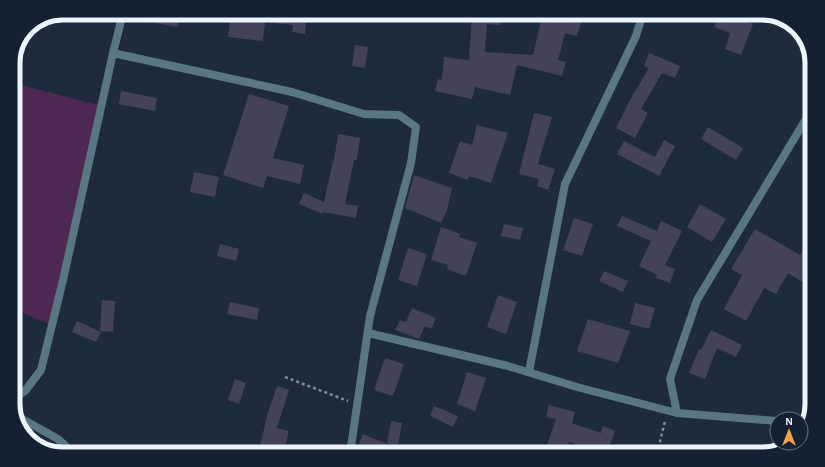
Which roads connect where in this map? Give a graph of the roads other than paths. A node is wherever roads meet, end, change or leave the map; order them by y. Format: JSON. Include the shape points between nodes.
{"nodes":[{"id":1,"x":121,"y":20,"type":"edge"},
{"id":2,"x":641,"y":20,"type":"edge"},
{"id":3,"x":113,"y":54,"type":"junction"},
{"id":4,"x":805,"y":120,"type":"edge"},
{"id":5,"x":368,"y":333,"type":"junction"},
{"id":6,"x":529,"y":372,"type":"junction"},
{"id":7,"x":20,"y":394,"type":"edge"},
{"id":8,"x":677,"y":413,"type":"junction"},
{"id":9,"x":23,"y":419,"type":"edge"},
{"id":10,"x":769,"y":420,"type":"edge"},
{"id":11,"x":67,"y":447,"type":"edge"},
{"id":12,"x":351,"y":447,"type":"edge"}],
"edges":[{"from":1,"to":3,"type":"street"},
{"from":2,"to":6,"type":"street","via":[[636,36],[566,184]]},
{"from":3,"to":5,"type":"street","via":[[292,92],[364,114],[399,115],[416,127],[411,164],[370,316]]},
{"from":3,"to":7,"type":"street","via":[[41,370]]},
{"from":4,"to":8,"type":"street","via":[[696,300],[670,379]]},
{"from":5,"to":6,"type":"street"},
{"from":5,"to":12,"type":"street"},
{"from":6,"to":8,"type":"street"},
{"from":8,"to":10,"type":"street"},
{"from":9,"to":11,"type":"street","via":[[58,439]]}]}
